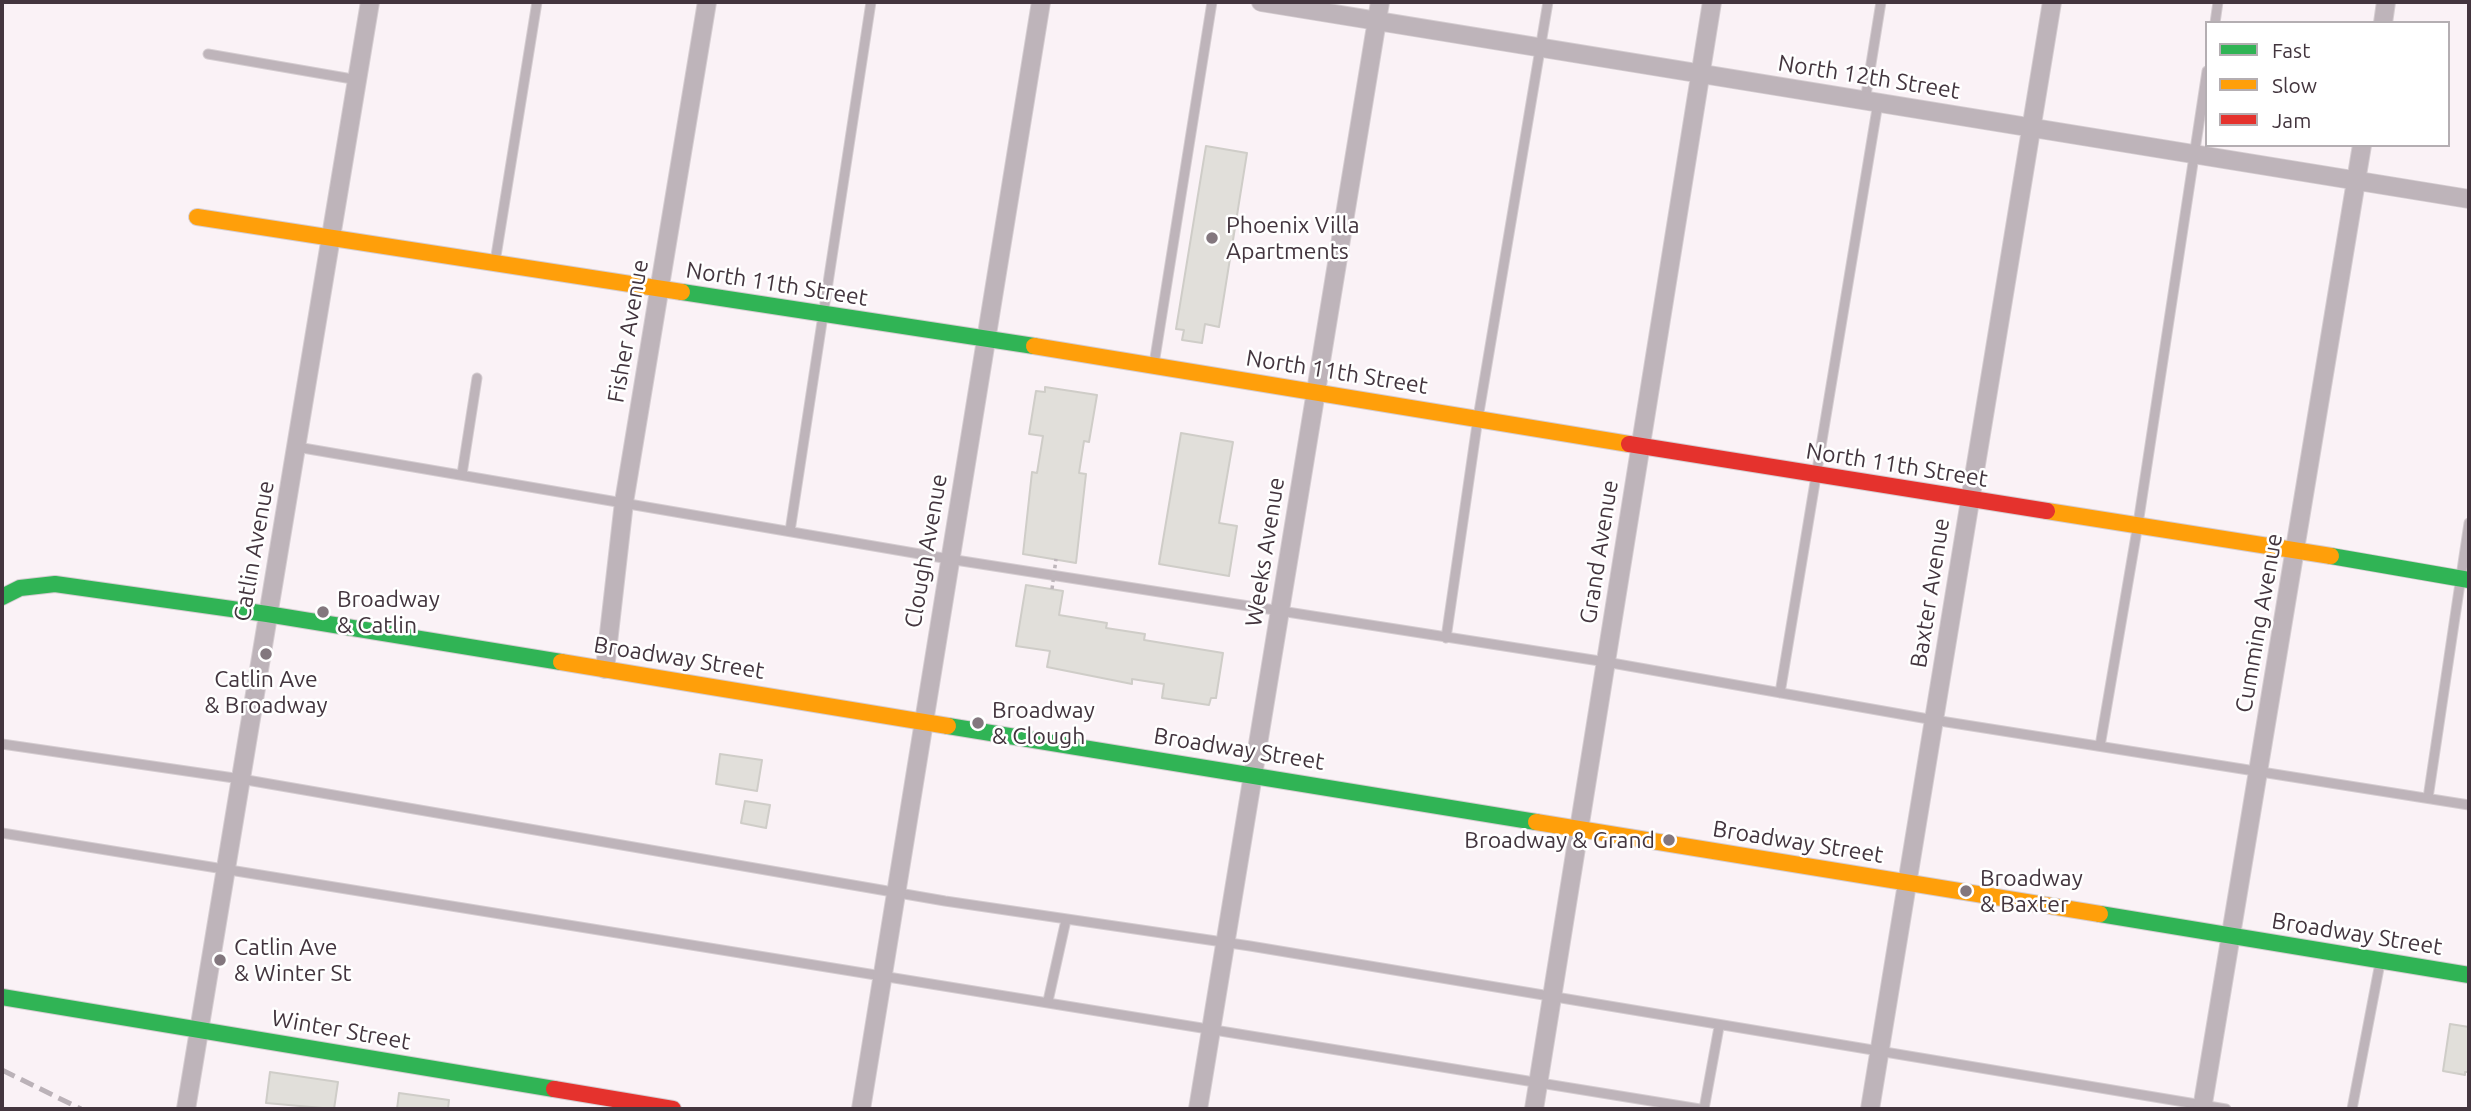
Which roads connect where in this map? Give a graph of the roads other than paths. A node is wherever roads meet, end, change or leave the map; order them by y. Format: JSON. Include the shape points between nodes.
{"nodes":[{"id":1,"x":370,"y":2,"type":"edge"},
{"id":2,"x":537,"y":2,"type":"edge"},
{"id":3,"x":707,"y":2,"type":"edge"},
{"id":4,"x":871,"y":2,"type":"edge"},
{"id":5,"x":1041,"y":2,"type":"edge"},
{"id":6,"x":1212,"y":2,"type":"edge"},
{"id":7,"x":1261,"y":2,"type":"edge"},
{"id":8,"x":1380,"y":2,"type":"edge"},
{"id":9,"x":1548,"y":2,"type":"edge"},
{"id":10,"x":1712,"y":2,"type":"edge"},
{"id":11,"x":1881,"y":2,"type":"edge"},
{"id":12,"x":2052,"y":2,"type":"edge"},
{"id":13,"x":2218,"y":2,"type":"edge"},
{"id":14,"x":2386,"y":2,"type":"edge"},
{"id":15,"x":1377,"y":21,"type":"junction"},
{"id":16,"x":2215,"y":21,"type":"edge"},
{"id":17,"x":2383,"y":21,"type":"edge"},
{"id":18,"x":1540,"y":48,"type":"junction"},
{"id":19,"x":208,"y":54,"type":"dead end"},
{"id":20,"x":1702,"y":74,"type":"junction"},
{"id":21,"x":358,"y":80,"type":"junction"},
{"id":22,"x":2205,"y":83,"type":"edge"},
{"id":23,"x":1872,"y":102,"type":"junction"},
{"id":24,"x":2031,"y":128,"type":"junction"},
{"id":25,"x":2362,"y":147,"type":"edge"},
{"id":26,"x":2193,"y":153,"type":"junction"},
{"id":27,"x":2357,"y":180,"type":"junction"},
{"id":28,"x":2469,"y":199,"type":"edge"},
{"id":29,"x":197,"y":218,"type":"dead end"},
{"id":30,"x":332,"y":239,"type":"junction"},
{"id":31,"x":495,"y":262,"type":"junction"},
{"id":32,"x":660,"y":289,"type":"junction"},
{"id":33,"x":825,"y":315,"type":"junction"},
{"id":34,"x":988,"y":340,"type":"junction"},
{"id":35,"x":1154,"y":365,"type":"junction"},
{"id":36,"x":477,"y":378,"type":"dead end"},
{"id":37,"x":1316,"y":391,"type":"junction"},
{"id":38,"x":1478,"y":418,"type":"junction"},
{"id":39,"x":1641,"y":445,"type":"junction"},
{"id":40,"x":298,"y":447,"type":"junction"},
{"id":41,"x":462,"y":474,"type":"junction"},
{"id":42,"x":1817,"y":475,"type":"junction"},
{"id":43,"x":1970,"y":500,"type":"junction"},
{"id":44,"x":624,"y":502,"type":"junction"},
{"id":45,"x":2469,"y":523,"type":"edge"},
{"id":46,"x":2138,"y":524,"type":"junction"},
{"id":47,"x":790,"y":531,"type":"junction"},
{"id":48,"x":2297,"y":550,"type":"junction"},
{"id":49,"x":949,"y":559,"type":"junction"},
{"id":50,"x":2465,"y":580,"type":"edge"},
{"id":51,"x":2,"y":597,"type":"edge"},
{"id":52,"x":1280,"y":610,"type":"junction"},
{"id":53,"x":267,"y":614,"type":"junction"},
{"id":54,"x":1446,"y":638,"type":"junction"},
{"id":55,"x":1606,"y":662,"type":"junction"},
{"id":56,"x":605,"y":670,"type":"junction"},
{"id":57,"x":1780,"y":693,"type":"junction"},
{"id":58,"x":923,"y":720,"type":"junction"},
{"id":59,"x":1934,"y":720,"type":"junction"},
{"id":60,"x":2,"y":744,"type":"edge"},
{"id":61,"x":2100,"y":746,"type":"junction"},
{"id":62,"x":2259,"y":772,"type":"junction"},
{"id":63,"x":1253,"y":775,"type":"junction"},
{"id":64,"x":242,"y":779,"type":"junction"},
{"id":65,"x":2428,"y":798,"type":"junction"},
{"id":66,"x":2469,"y":805,"type":"edge"},
{"id":67,"x":1579,"y":830,"type":"junction"},
{"id":68,"x":2,"y":833,"type":"edge"},
{"id":69,"x":227,"y":868,"type":"junction"},
{"id":70,"x":1907,"y":883,"type":"junction"},
{"id":71,"x":896,"y":892,"type":"junction"},
{"id":72,"x":1066,"y":920,"type":"junction"},
{"id":73,"x":2232,"y":938,"type":"junction"},
{"id":74,"x":1226,"y":943,"type":"junction"},
{"id":75,"x":2380,"y":961,"type":"junction"},
{"id":76,"x":2469,"y":975,"type":"edge"},
{"id":77,"x":884,"y":976,"type":"junction"},
{"id":78,"x":2,"y":998,"type":"edge"},
{"id":79,"x":1553,"y":998,"type":"junction"},
{"id":80,"x":1048,"y":1001,"type":"junction"},
{"id":81,"x":1719,"y":1027,"type":"junction"},
{"id":82,"x":200,"y":1030,"type":"junction"},
{"id":83,"x":1211,"y":1030,"type":"junction"},
{"id":84,"x":1879,"y":1053,"type":"junction"},
{"id":85,"x":1539,"y":1082,"type":"junction"},
{"id":86,"x":2203,"y":1107,"type":"edge"},
{"id":87,"x":186,"y":1109,"type":"edge"},
{"id":88,"x":673,"y":1109,"type":"edge"},
{"id":89,"x":861,"y":1109,"type":"edge"},
{"id":90,"x":1198,"y":1109,"type":"edge"},
{"id":91,"x":1534,"y":1109,"type":"edge"},
{"id":92,"x":1702,"y":1109,"type":"edge"},
{"id":93,"x":1870,"y":1109,"type":"edge"},
{"id":94,"x":2227,"y":1109,"type":"edge"},
{"id":95,"x":2353,"y":1109,"type":"edge"}],
"edges":[{"from":1,"to":21,"type":"street","name":"Catlin Avenue"},
{"from":2,"to":31,"type":"lane"},
{"from":3,"to":32,"type":"street","name":"Fisher Avenue"},
{"from":4,"to":33,"type":"lane"},
{"from":5,"to":34,"type":"street","name":"Clough Avenue"},
{"from":6,"to":35,"type":"lane"},
{"from":7,"to":15,"type":"street","name":"North 12th Street"},
{"from":8,"to":15,"type":"street","name":"Weeks Avenue"},
{"from":9,"to":18,"type":"lane"},
{"from":10,"to":20,"type":"street","name":"Grand Avenue"},
{"from":11,"to":23,"type":"lane"},
{"from":12,"to":24,"type":"street","name":"Baxter Avenue"},
{"from":13,"to":16,"type":"lane"},
{"from":14,"to":17,"type":"street"},
{"from":15,"to":18,"type":"street","name":"North 12th Street"},
{"from":15,"to":37,"type":"street","name":"Weeks Avenue"},
{"from":18,"to":20,"type":"street","name":"North 12th Street"},
{"from":18,"to":38,"type":"lane"},
{"from":19,"to":21,"type":"lane"},
{"from":20,"to":23,"type":"street","name":"North 12th Street"},
{"from":20,"to":39,"type":"street","name":"Grand Avenue"},
{"from":21,"to":30,"type":"street","name":"Catlin Avenue"},
{"from":22,"to":26,"type":"lane"},
{"from":23,"to":24,"type":"street","name":"North 12th Street"},
{"from":23,"to":42,"type":"lane"},
{"from":24,"to":26,"type":"street","name":"North 12th Street"},
{"from":24,"to":43,"type":"street","name":"Baxter Avenue"},
{"from":25,"to":27,"type":"street","name":"Cumming Avenue"},
{"from":26,"to":27,"type":"street","name":"North 12th Street"},
{"from":26,"to":46,"type":"lane"},
{"from":27,"to":28,"type":"street","name":"North 12th Street"},
{"from":27,"to":48,"type":"street","name":"Cumming Avenue"},
{"from":29,"to":30,"type":"street","name":"North 11th Street"},
{"from":30,"to":31,"type":"street","name":"North 11th Street"},
{"from":30,"to":40,"type":"street","name":"Catlin Avenue"},
{"from":31,"to":32,"type":"street","name":"North 11th Street"},
{"from":32,"to":33,"type":"street","name":"North 11th Street"},
{"from":32,"to":44,"type":"street","name":"Fisher Avenue"},
{"from":33,"to":34,"type":"street","name":"North 11th Street"},
{"from":33,"to":47,"type":"lane"},
{"from":34,"to":35,"type":"street","name":"North 11th Street"},
{"from":34,"to":49,"type":"street","name":"Clough Avenue"},
{"from":35,"to":37,"type":"street","name":"North 11th Street"},
{"from":36,"to":41,"type":"lane"},
{"from":37,"to":38,"type":"street","name":"North 11th Street"},
{"from":37,"to":52,"type":"street","name":"Weeks Avenue"},
{"from":38,"to":39,"type":"street","name":"North 11th Street"},
{"from":38,"to":54,"type":"lane"},
{"from":39,"to":42,"type":"street","name":"North 11th Street"},
{"from":39,"to":55,"type":"street","name":"Grand Avenue"},
{"from":40,"to":41,"type":"lane"},
{"from":40,"to":53,"type":"street","name":"Catlin Avenue"},
{"from":41,"to":44,"type":"lane"},
{"from":42,"to":43,"type":"street","name":"North 11th Street"},
{"from":42,"to":57,"type":"lane"},
{"from":43,"to":46,"type":"street","name":"North 11th Street"},
{"from":43,"to":59,"type":"street","name":"Baxter Avenue"},
{"from":44,"to":47,"type":"lane"},
{"from":44,"to":56,"type":"street","name":"Fisher Avenue"},
{"from":45,"to":50,"type":"lane"},
{"from":46,"to":48,"type":"street","name":"North 11th Street"},
{"from":46,"to":61,"type":"lane"},
{"from":47,"to":49,"type":"lane"},
{"from":48,"to":50,"type":"street","name":"North 11th Street"},
{"from":48,"to":62,"type":"street","name":"Cumming Avenue"},
{"from":49,"to":52,"type":"lane"},
{"from":49,"to":58,"type":"street","name":"Clough Avenue"},
{"from":50,"to":65,"type":"lane"},
{"from":51,"to":53,"type":"street","name":"Broadway Street","via":[[20,588],[55,584]]},
{"from":52,"to":54,"type":"lane"},
{"from":52,"to":63,"type":"street","name":"Weeks Avenue"},
{"from":53,"to":56,"type":"street","name":"Broadway Street"},
{"from":53,"to":64,"type":"street","name":"Catlin Avenue"},
{"from":54,"to":55,"type":"lane"},
{"from":55,"to":57,"type":"lane"},
{"from":55,"to":67,"type":"street","name":"Grand Avenue"},
{"from":56,"to":58,"type":"street","name":"Broadway Street"},
{"from":57,"to":59,"type":"lane"},
{"from":58,"to":63,"type":"street","name":"Broadway Street"},
{"from":58,"to":71,"type":"street","name":"Clough Avenue"},
{"from":59,"to":61,"type":"lane"},
{"from":59,"to":70,"type":"street","name":"Baxter Avenue"},
{"from":60,"to":64,"type":"lane"},
{"from":61,"to":62,"type":"lane"},
{"from":62,"to":65,"type":"lane"},
{"from":62,"to":73,"type":"street","name":"Cumming Avenue"},
{"from":63,"to":67,"type":"street","name":"Broadway Street"},
{"from":63,"to":74,"type":"street","name":"Weeks Avenue"},
{"from":64,"to":69,"type":"street","name":"Catlin Avenue"},
{"from":64,"to":71,"type":"lane"},
{"from":65,"to":66,"type":"lane"},
{"from":67,"to":70,"type":"street","name":"Broadway Street"},
{"from":67,"to":79,"type":"street","name":"Grand Avenue"},
{"from":68,"to":69,"type":"lane"},
{"from":69,"to":77,"type":"lane"},
{"from":69,"to":82,"type":"street","name":"Catlin Avenue"},
{"from":70,"to":73,"type":"street","name":"Broadway Street"},
{"from":70,"to":84,"type":"street","name":"Baxter Avenue"},
{"from":71,"to":72,"type":"lane"},
{"from":71,"to":77,"type":"street","name":"Clough Avenue"},
{"from":72,"to":74,"type":"lane"},
{"from":72,"to":80,"type":"lane"},
{"from":73,"to":75,"type":"street","name":"Broadway Street"},
{"from":73,"to":86,"type":"street","name":"Cumming Avenue"},
{"from":74,"to":79,"type":"lane"},
{"from":74,"to":83,"type":"street","name":"Weeks Avenue"},
{"from":75,"to":76,"type":"street","name":"Broadway Street"},
{"from":75,"to":95,"type":"lane"},
{"from":77,"to":80,"type":"lane"},
{"from":77,"to":89,"type":"street","name":"Clough Avenue"},
{"from":78,"to":82,"type":"street","name":"Winter Street"},
{"from":79,"to":81,"type":"lane"},
{"from":79,"to":85,"type":"street","name":"Grand Avenue"},
{"from":80,"to":83,"type":"lane"},
{"from":81,"to":84,"type":"lane"},
{"from":81,"to":92,"type":"lane"},
{"from":82,"to":87,"type":"street","name":"Catlin Avenue"},
{"from":82,"to":88,"type":"street","name":"Winter Street"},
{"from":83,"to":85,"type":"lane"},
{"from":83,"to":90,"type":"street","name":"Weeks Avenue"},
{"from":84,"to":86,"type":"lane"},
{"from":84,"to":93,"type":"street","name":"Baxter Avenue"},
{"from":85,"to":91,"type":"street","name":"Grand Avenue"},
{"from":85,"to":92,"type":"lane"},
{"from":86,"to":94,"type":"lane"}]}
